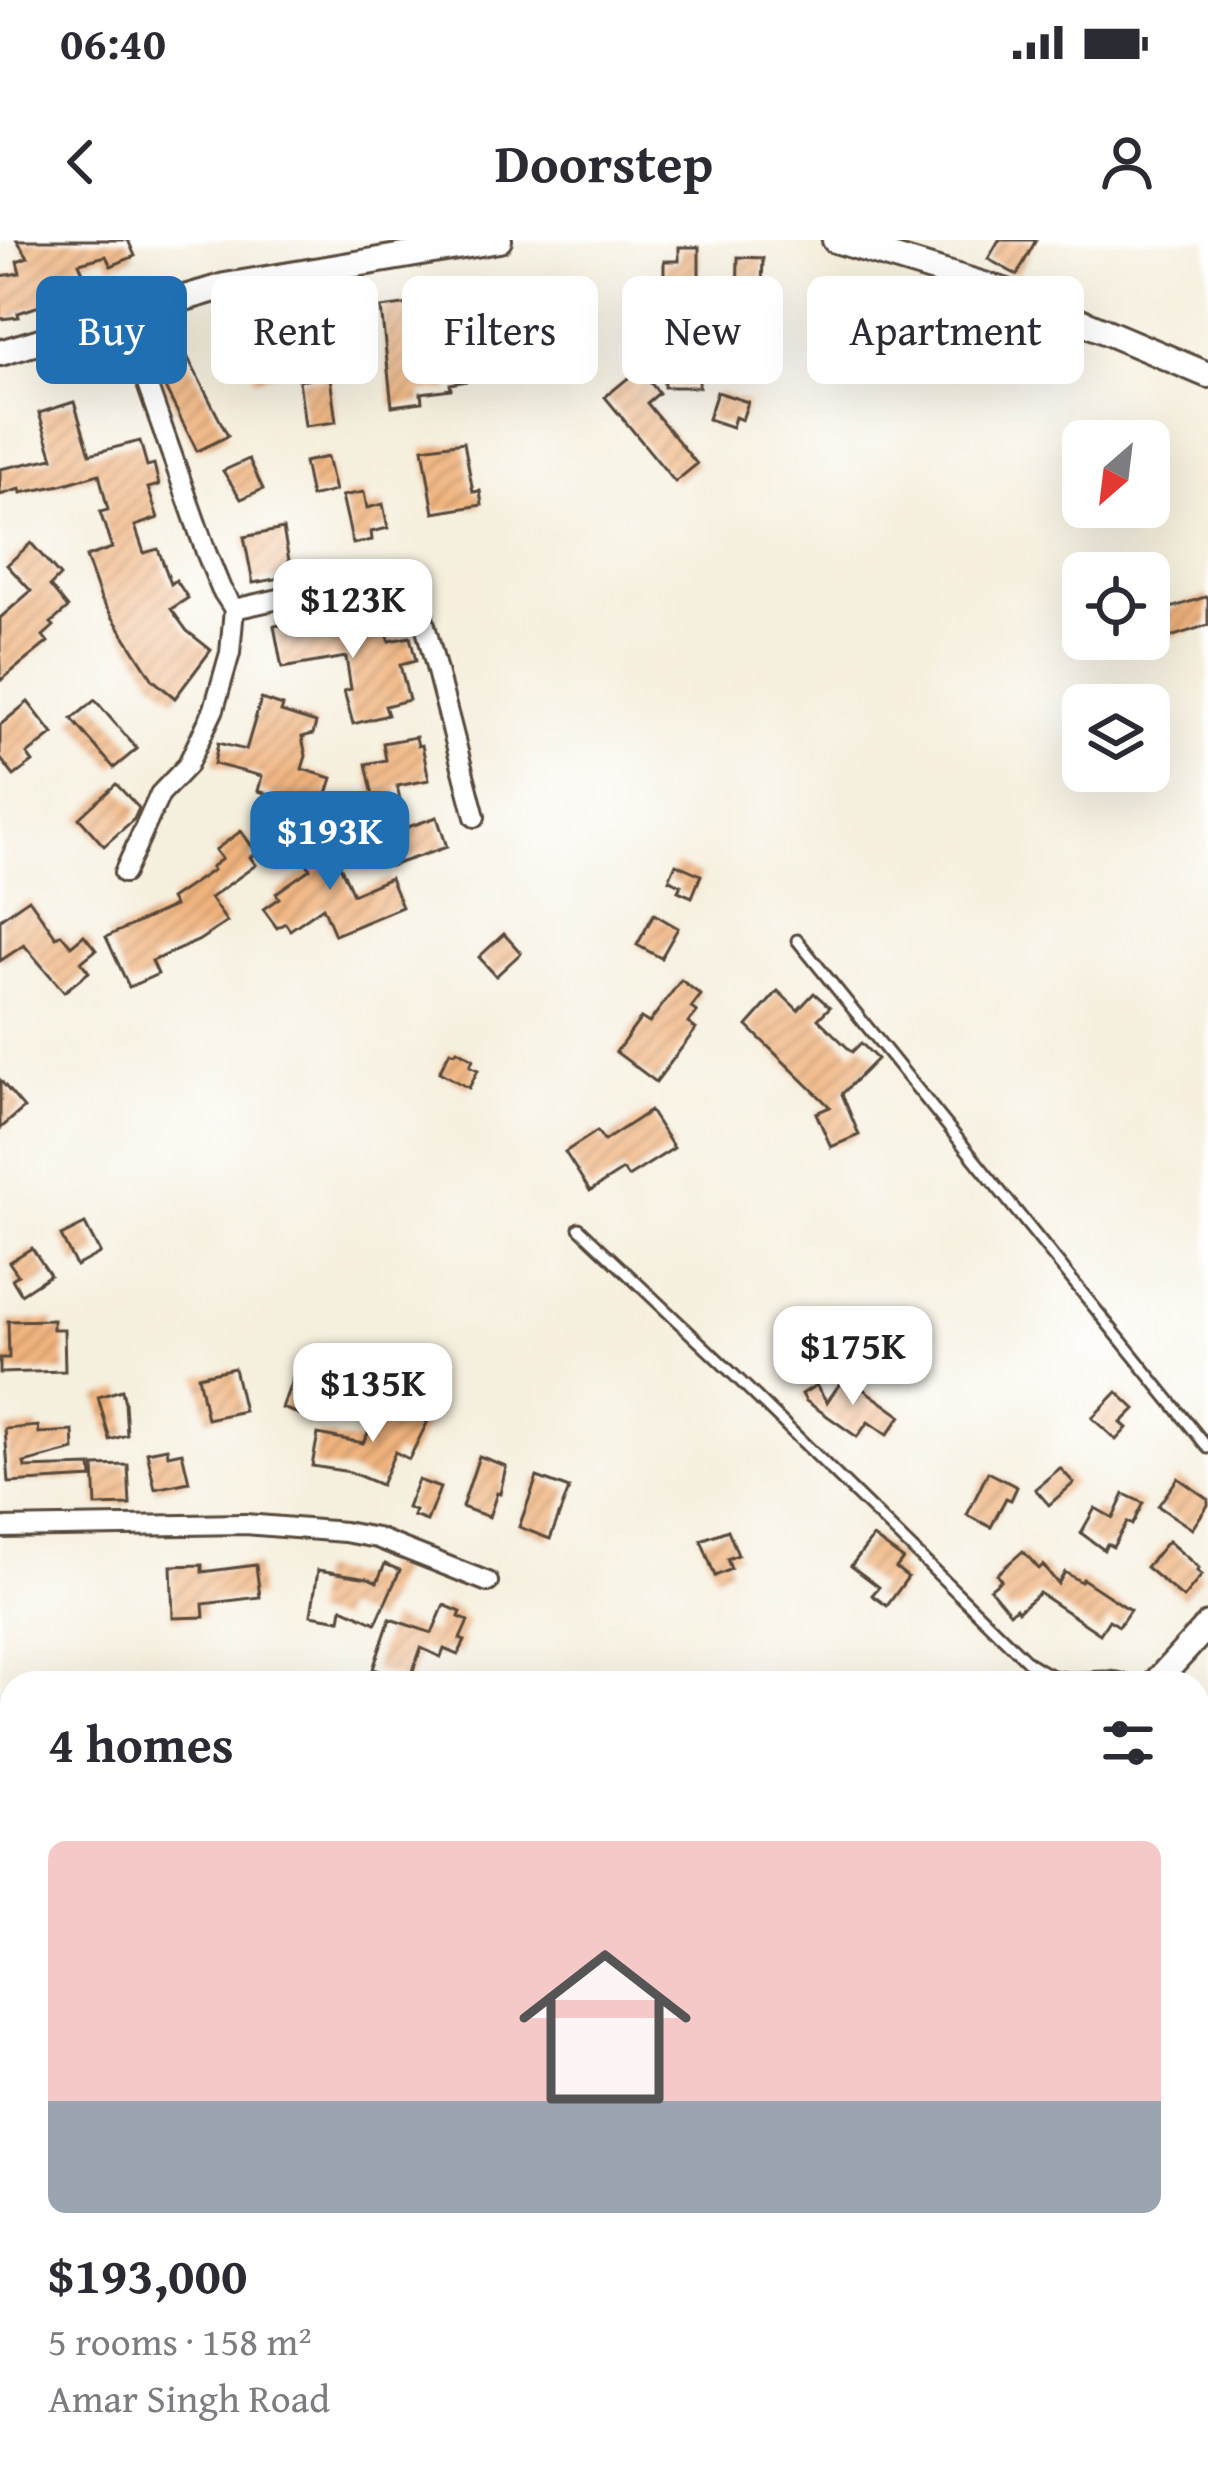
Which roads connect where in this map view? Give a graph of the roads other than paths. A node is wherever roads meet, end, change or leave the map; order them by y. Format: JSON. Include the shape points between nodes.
{"nodes":[{"id":1,"x":499,"y":240,"type":"edge"},
{"id":2,"x":835,"y":240,"type":"edge"},
{"id":3,"x":187,"y":297,"type":"edge"},
{"id":4,"x":36,"y":342,"type":"edge"},
{"id":5,"x":0,"y":353,"type":"edge"},
{"id":6,"x":1208,"y":375,"type":"edge"},
{"id":7,"x":147,"y":384,"type":"edge"},
{"id":8,"x":234,"y":609,"type":"junction"},
{"id":9,"x":475,"y":817,"type":"dead end"},
{"id":10,"x":124,"y":873,"type":"dead end"},
{"id":11,"x":797,"y":940,"type":"dead end"},
{"id":12,"x":579,"y":1228,"type":"dead end"},
{"id":13,"x":1208,"y":1448,"type":"edge"},
{"id":14,"x":0,"y":1528,"type":"edge"},
{"id":15,"x":488,"y":1582,"type":"dead end"},
{"id":16,"x":1208,"y":1625,"type":"edge"},
{"id":17,"x":1046,"y":1671,"type":"edge"},
{"id":18,"x":1165,"y":1671,"type":"edge"}],
"edges":[{"from":1,"to":3,"type":"street"},
{"from":2,"to":6,"type":"street","via":[[1024,297]]},
{"from":4,"to":5,"type":"street"},
{"from":7,"to":8,"type":"street"},
{"from":8,"to":9,"type":"street","via":[[408,574]]},
{"from":8,"to":10,"type":"street","via":[[224,680],[206,728],[187,766],[160,794]]},
{"from":11,"to":13,"type":"lane"},
{"from":12,"to":17,"type":"lane"},
{"from":14,"to":15,"type":"street","via":[[245,1524],[344,1532]]},
{"from":16,"to":18,"type":"street"}]}
